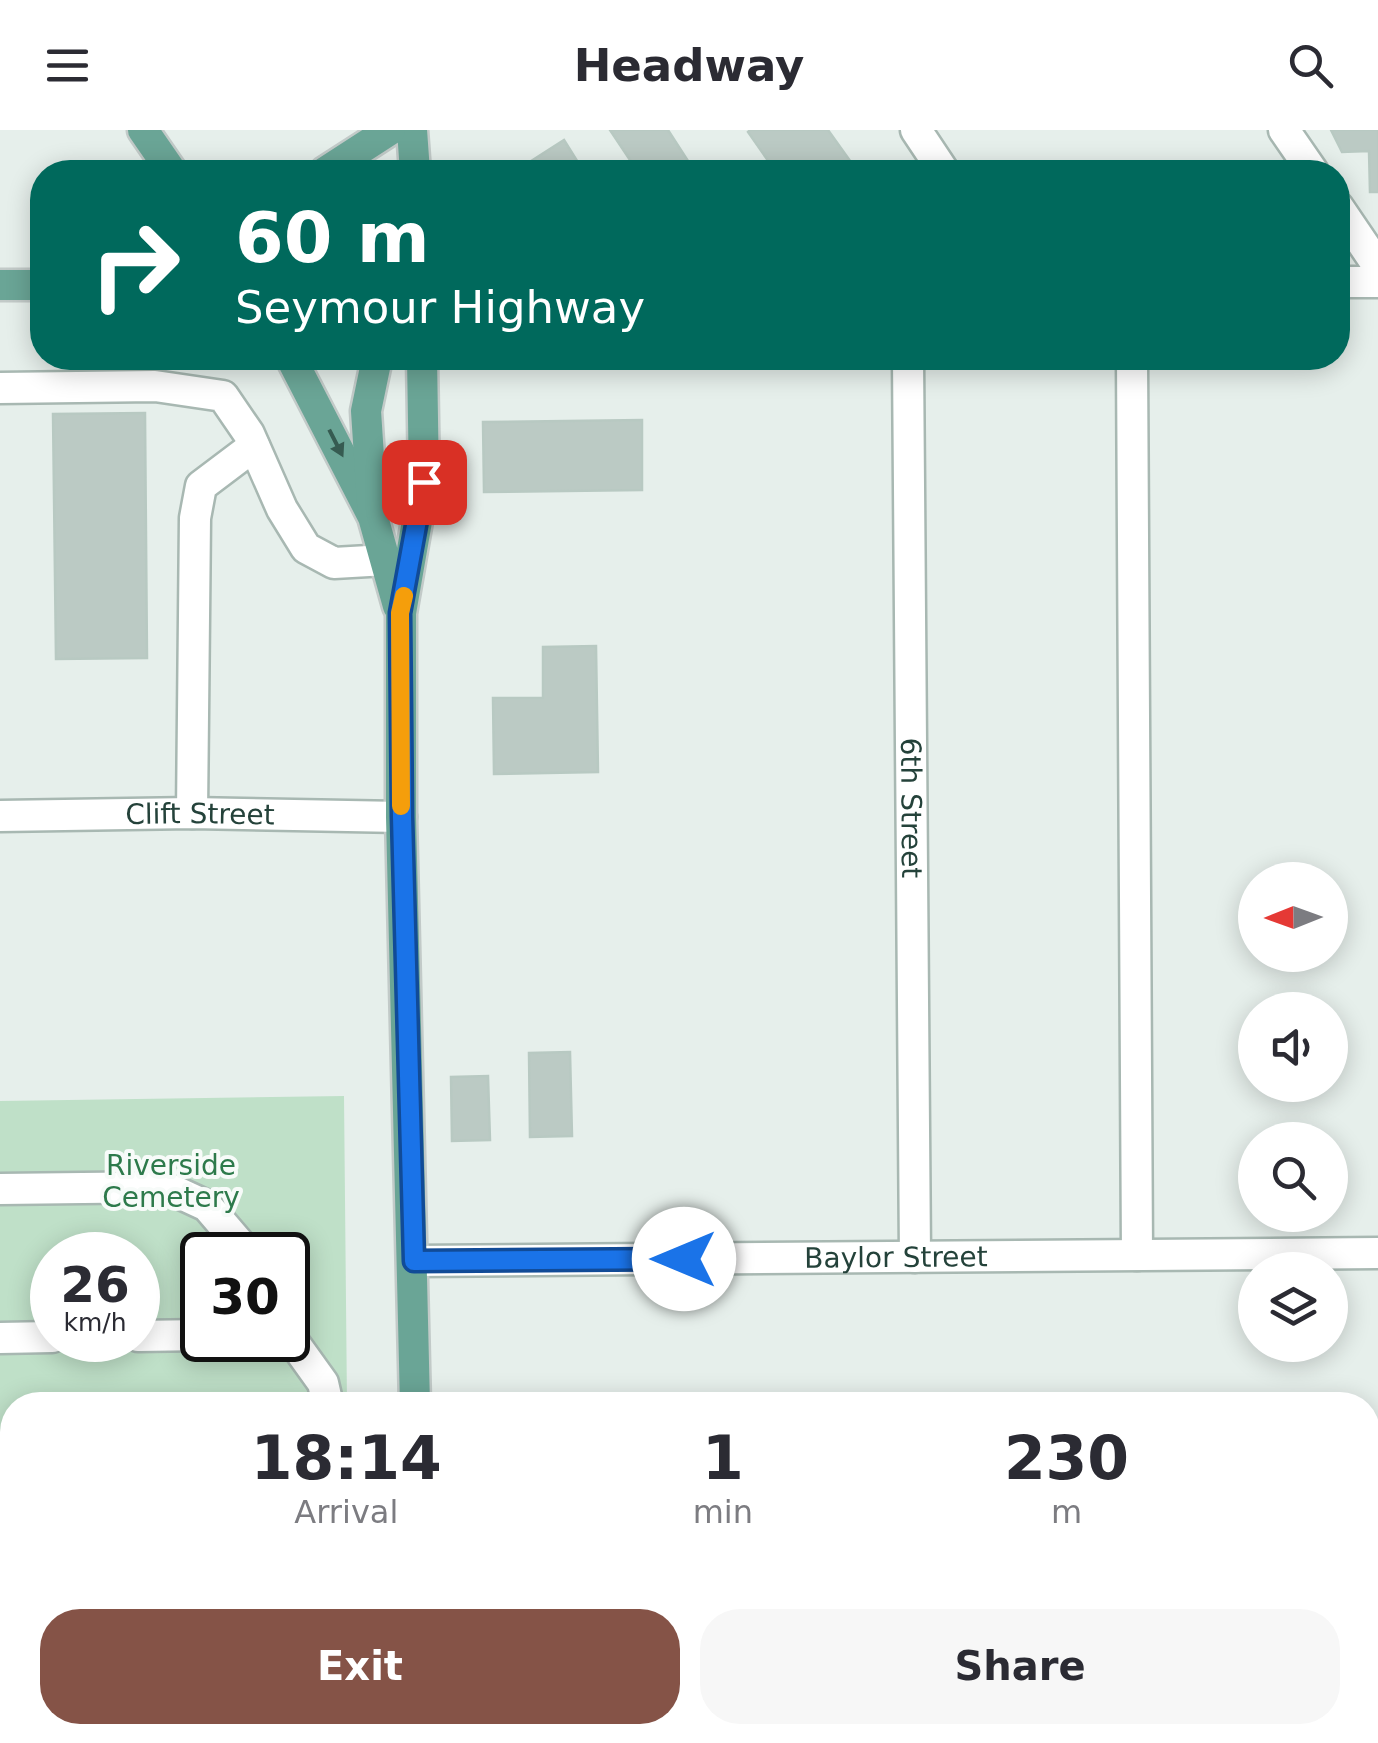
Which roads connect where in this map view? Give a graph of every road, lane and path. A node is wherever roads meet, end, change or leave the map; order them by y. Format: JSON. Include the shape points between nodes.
{"nodes":[{"id":1,"x":144,"y":130,"type":"edge"},
{"id":2,"x":390,"y":130,"type":"edge"},
{"id":3,"x":412,"y":130,"type":"edge"},
{"id":4,"x":916,"y":130,"type":"edge"},
{"id":5,"x":1284,"y":130,"type":"edge"},
{"id":6,"x":164,"y":160,"type":"edge"},
{"id":7,"x":344,"y":160,"type":"edge"},
{"id":8,"x":414,"y":160,"type":"edge"},
{"id":9,"x":936,"y":160,"type":"edge"},
{"id":10,"x":1305,"y":160,"type":"edge"},
{"id":11,"x":1350,"y":225,"type":"edge"},
{"id":12,"x":1378,"y":266,"type":"edge"},
{"id":13,"x":1350,"y":282,"type":"edge"},
{"id":14,"x":1378,"y":282,"type":"edge"},
{"id":15,"x":0,"y":285,"type":"edge"},
{"id":16,"x":30,"y":285,"type":"edge"},
{"id":17,"x":296,"y":370,"type":"edge"},
{"id":18,"x":375,"y":370,"type":"edge"},
{"id":19,"x":422,"y":370,"type":"edge"},
{"id":20,"x":908,"y":370,"type":"edge"},
{"id":21,"x":1132,"y":370,"type":"edge"},
{"id":22,"x":0,"y":388,"type":"edge"},
{"id":23,"x":254,"y":446,"type":"junction"},
{"id":24,"x":373,"y":516,"type":"junction"},
{"id":25,"x":386,"y":560,"type":"junction"},
{"id":26,"x":400,"y":613,"type":"junction"},
{"id":27,"x":192,"y":814,"type":"junction"},
{"id":28,"x":0,"y":816,"type":"edge"},
{"id":29,"x":402,"y":817,"type":"junction"},
{"id":30,"x":0,"y":1189,"type":"edge"},
{"id":31,"x":229,"y":1232,"type":"edge"},
{"id":32,"x":1378,"y":1253,"type":"edge"},
{"id":33,"x":1137,"y":1255,"type":"junction"},
{"id":34,"x":916,"y":1258,"type":"junction"},
{"id":35,"x":414,"y":1261,"type":"junction"},
{"id":36,"x":0,"y":1338,"type":"edge"},
{"id":37,"x":30,"y":1338,"type":"edge"},
{"id":38,"x":306,"y":1362,"type":"edge"},
{"id":39,"x":325,"y":1392,"type":"edge"},
{"id":40,"x":415,"y":1392,"type":"edge"}],
"edges":[{"from":1,"to":6,"type":"main road"},
{"from":2,"to":7,"type":"main road"},
{"from":3,"to":8,"type":"main road"},
{"from":4,"to":9,"type":"street"},
{"from":5,"to":10,"type":"street"},
{"from":11,"to":12,"type":"street"},
{"from":13,"to":14,"type":"street"},
{"from":15,"to":16,"type":"main road"},
{"from":17,"to":24,"type":"main road","one_way":true},
{"from":18,"to":24,"type":"main road","via":[[366,411]]},
{"from":19,"to":26,"type":"main road","via":[[424,482]]},
{"from":20,"to":34,"type":"street","name":"6th Street"},
{"from":21,"to":33,"type":"street"},
{"from":22,"to":23,"type":"street","via":[[155,386],[222,396]]},
{"from":23,"to":25,"type":"street","via":[[306,548],[334,562]]},
{"from":23,"to":27,"type":"street","via":[[201,486],[195,518]]},
{"from":24,"to":25,"type":"main road"},
{"from":25,"to":26,"type":"main road"},
{"from":26,"to":29,"type":"main road"},
{"from":27,"to":28,"type":"street","name":"Clift Street"},
{"from":27,"to":29,"type":"street","name":"Clift Street"},
{"from":29,"to":35,"type":"main road"},
{"from":30,"to":31,"type":"street","via":[[166,1187],[207,1206]]},
{"from":32,"to":33,"type":"street","name":"Baylor Street"},
{"from":33,"to":34,"type":"street","name":"Baylor Street"},
{"from":34,"to":35,"type":"street","name":"Baylor Street"},
{"from":35,"to":40,"type":"main road"},
{"from":36,"to":37,"type":"street"},
{"from":38,"to":39,"type":"street"}]}
